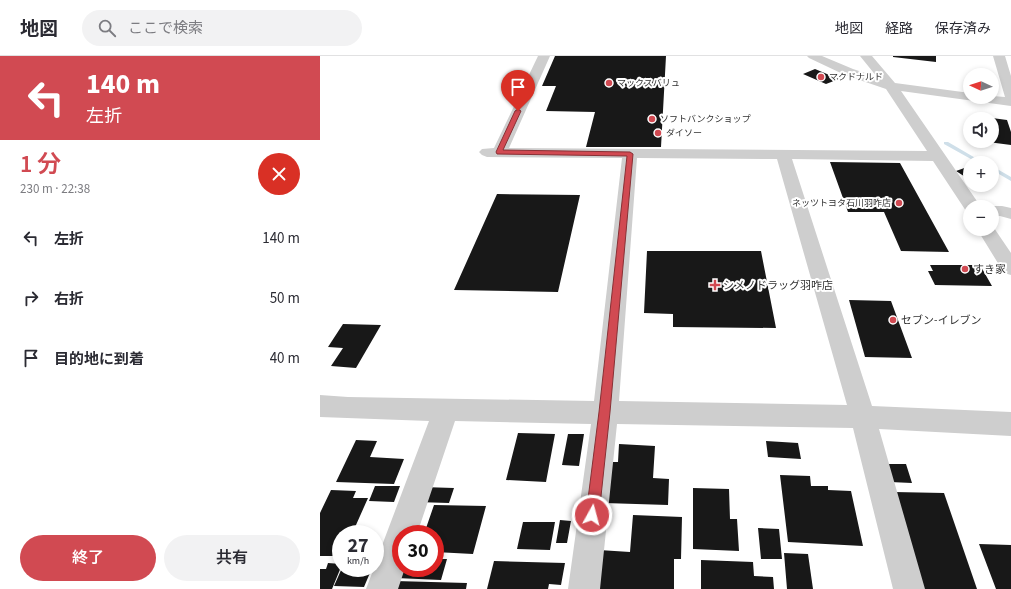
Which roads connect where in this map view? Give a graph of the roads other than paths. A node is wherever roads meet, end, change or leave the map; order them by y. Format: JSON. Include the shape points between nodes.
{"nodes":[{"id":1,"x":544,"y":56,"type":"edge"},
{"id":2,"x":813,"y":56,"type":"edge"},
{"id":3,"x":866,"y":56,"type":"edge"},
{"id":4,"x":999,"y":56,"type":"edge"},
{"id":5,"x":891,"y":86,"type":"junction"},
{"id":6,"x":963,"y":96,"type":"edge"},
{"id":7,"x":1011,"y":97,"type":"edge"},
{"id":8,"x":999,"y":101,"type":"edge"},
{"id":9,"x":1011,"y":102,"type":"edge"},
{"id":10,"x":630,"y":154,"type":"junction"},
{"id":11,"x":783,"y":154,"type":"junction"},
{"id":12,"x":937,"y":156,"type":"junction"},
{"id":13,"x":967,"y":200,"type":"edge"},
{"id":14,"x":999,"y":211,"type":"edge"},
{"id":15,"x":1011,"y":214,"type":"edge"},
{"id":16,"x":990,"y":236,"type":"edge"},
{"id":17,"x":1011,"y":268,"type":"edge"},
{"id":18,"x":320,"y":406,"type":"edge"},
{"id":19,"x":446,"y":409,"type":"junction"},
{"id":20,"x":604,"y":412,"type":"junction"},
{"id":21,"x":863,"y":417,"type":"junction"},
{"id":22,"x":1011,"y":424,"type":"edge"},
{"id":23,"x":405,"y":525,"type":"edge"},
{"id":24,"x":392,"y":561,"type":"edge"},
{"id":25,"x":382,"y":589,"type":"edge"},
{"id":26,"x":584,"y":589,"type":"edge"},
{"id":27,"x":909,"y":589,"type":"edge"}],
"edges":[{"from":1,"to":10,"type":"street","via":[[493,152]]},
{"from":2,"to":5,"type":"street","via":[[849,72]]},
{"from":3,"to":5,"type":"street"},
{"from":4,"to":7,"type":"street"},
{"from":5,"to":6,"type":"street"},
{"from":5,"to":12,"type":"street"},
{"from":8,"to":9,"type":"street"},
{"from":10,"to":11,"type":"street"},
{"from":10,"to":20,"type":"street"},
{"from":11,"to":12,"type":"street"},
{"from":11,"to":21,"type":"street"},
{"from":12,"to":13,"type":"street"},
{"from":14,"to":15,"type":"street"},
{"from":16,"to":17,"type":"street"},
{"from":18,"to":19,"type":"street"},
{"from":19,"to":20,"type":"street"},
{"from":19,"to":23,"type":"street"},
{"from":20,"to":21,"type":"street"},
{"from":20,"to":26,"type":"street"},
{"from":21,"to":22,"type":"street"},
{"from":21,"to":27,"type":"street"},
{"from":24,"to":25,"type":"street"}]}
